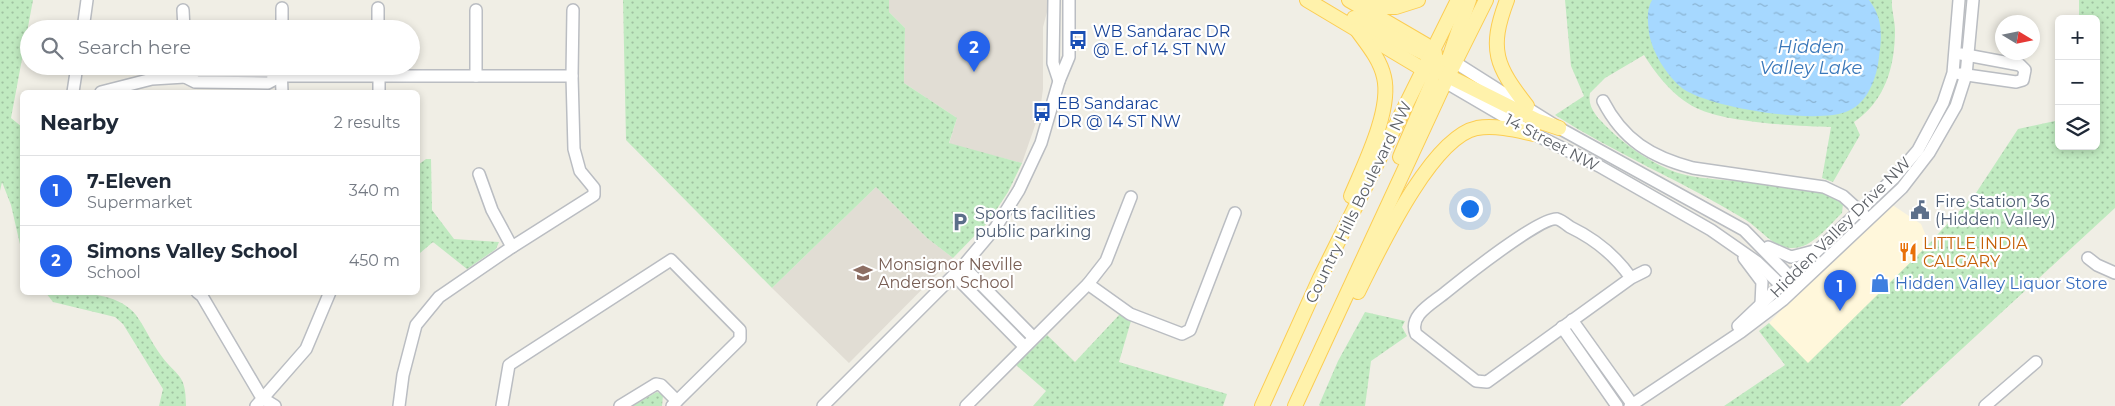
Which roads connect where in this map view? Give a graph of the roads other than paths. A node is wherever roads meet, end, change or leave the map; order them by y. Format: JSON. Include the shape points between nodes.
{"nodes":[{"id":1,"x":87,"y":0,"type":"edge"},
{"id":2,"x":1054,"y":0,"type":"edge"},
{"id":3,"x":1069,"y":0,"type":"edge"},
{"id":4,"x":1307,"y":0,"type":"edge"},
{"id":5,"x":1321,"y":0,"type":"edge"},
{"id":6,"x":1418,"y":0,"type":"edge"},
{"id":7,"x":1458,"y":0,"type":"edge"},
{"id":8,"x":1469,"y":0,"type":"edge"},
{"id":9,"x":1486,"y":0,"type":"edge"},
{"id":10,"x":1507,"y":0,"type":"edge"},
{"id":11,"x":1959,"y":0,"type":"edge"},
{"id":12,"x":1973,"y":0,"type":"edge"},
{"id":13,"x":1355,"y":3,"type":"edge"},
{"id":14,"x":282,"y":8,"type":"dead end"},
{"id":15,"x":378,"y":8,"type":"dead end"},
{"id":16,"x":183,"y":10,"type":"dead end"},
{"id":17,"x":476,"y":10,"type":"dead end"},
{"id":18,"x":573,"y":10,"type":"dead end"},
{"id":19,"x":84,"y":20,"type":"edge"},
{"id":20,"x":184,"y":20,"type":"edge"},
{"id":21,"x":282,"y":20,"type":"edge"},
{"id":22,"x":378,"y":20,"type":"edge"},
{"id":23,"x":1357,"y":30,"type":"junction"},
{"id":24,"x":1955,"y":53,"type":"junction"},
{"id":25,"x":1968,"y":55,"type":"junction"},
{"id":26,"x":1440,"y":66,"type":"junction"},
{"id":27,"x":420,"y":73,"type":"edge"},
{"id":28,"x":1953,"y":73,"type":"junction"},
{"id":29,"x":1966,"y":74,"type":"junction"},
{"id":30,"x":76,"y":75,"type":"edge"},
{"id":31,"x":171,"y":75,"type":"edge"},
{"id":32,"x":188,"y":75,"type":"edge"},
{"id":33,"x":277,"y":75,"type":"edge"},
{"id":34,"x":281,"y":75,"type":"edge"},
{"id":35,"x":379,"y":75,"type":"edge"},
{"id":36,"x":476,"y":76,"type":"junction"},
{"id":37,"x":572,"y":76,"type":"junction"},
{"id":38,"x":1059,"y":81,"type":"junction"},
{"id":39,"x":73,"y":90,"type":"edge"},
{"id":40,"x":109,"y":90,"type":"edge"},
{"id":41,"x":282,"y":90,"type":"edge"},
{"id":42,"x":378,"y":90,"type":"edge"},
{"id":43,"x":1603,"y":101,"type":"dead end"},
{"id":44,"x":1527,"y":106,"type":"junction"},
{"id":45,"x":1559,"y":128,"type":"junction"},
{"id":46,"x":1534,"y":134,"type":"junction"},
{"id":47,"x":479,"y":174,"type":"dead end"},
{"id":48,"x":1131,"y":197,"type":"dead end"},
{"id":49,"x":1859,"y":209,"type":"junction"},
{"id":50,"x":1235,"y":213,"type":"dead end"},
{"id":51,"x":1868,"y":220,"type":"junction"},
{"id":52,"x":1756,"y":240,"type":"junction"},
{"id":53,"x":1732,"y":243,"type":"junction"},
{"id":54,"x":512,"y":247,"type":"junction"},
{"id":55,"x":1819,"y":249,"type":"junction"},
{"id":56,"x":2088,"y":258,"type":"dead end"},
{"id":57,"x":963,"y":266,"type":"junction"},
{"id":58,"x":1645,"y":271,"type":"dead end"},
{"id":59,"x":2115,"y":273,"type":"edge"},
{"id":60,"x":954,"y":275,"type":"junction"},
{"id":61,"x":1320,"y":278,"type":"junction"},
{"id":62,"x":1631,"y":278,"type":"junction"},
{"id":63,"x":1795,"y":281,"type":"junction"},
{"id":64,"x":1088,"y":284,"type":"junction"},
{"id":65,"x":1786,"y":290,"type":"junction"},
{"id":66,"x":203,"y":295,"type":"edge"},
{"id":67,"x":329,"y":295,"type":"edge"},
{"id":68,"x":1761,"y":304,"type":"junction"},
{"id":69,"x":1567,"y":324,"type":"junction"},
{"id":70,"x":1033,"y":337,"type":"junction"},
{"id":71,"x":1024,"y":346,"type":"junction"},
{"id":72,"x":1713,"y":350,"type":"junction"},
{"id":73,"x":2036,"y":362,"type":"dead end"},
{"id":74,"x":259,"y":402,"type":"edge"},
{"id":75,"x":675,"y":403,"type":"edge"},
{"id":76,"x":1631,"y":405,"type":"edge"},
{"id":77,"x":276,"y":406,"type":"edge"},
{"id":78,"x":400,"y":406,"type":"edge"},
{"id":79,"x":502,"y":406,"type":"edge"},
{"id":80,"x":620,"y":406,"type":"edge"},
{"id":81,"x":824,"y":406,"type":"edge"},
{"id":82,"x":966,"y":406,"type":"edge"},
{"id":83,"x":1262,"y":406,"type":"edge"},
{"id":84,"x":1295,"y":406,"type":"edge"},
{"id":85,"x":1617,"y":406,"type":"edge"},
{"id":86,"x":1985,"y":406,"type":"edge"}],
"edges":[{"from":1,"to":19,"type":"street"},
{"from":2,"to":38,"type":"street","via":[[1053,63]]},
{"from":3,"to":38,"type":"street","via":[[1069,57]]},
{"from":4,"to":23,"type":"main road","name":"14 Street NW"},
{"from":5,"to":26,"type":"main road"},
{"from":6,"to":13,"type":"main road","via":[[1396,7]]},
{"from":7,"to":26,"type":"main road","name":"Country Hills Boulevard NW"},
{"from":8,"to":26,"type":"main road"},
{"from":9,"to":26,"type":"main road","name":"Country Hills Boulevard NW"},
{"from":10,"to":44,"type":"main road","via":[[1496,33],[1498,56],[1504,74]]},
{"from":11,"to":24,"type":"street","name":"Hidden Valley Drive NW"},
{"from":12,"to":25,"type":"street","name":"Hidden Valley Drive NW"},
{"from":13,"to":26,"type":"main road","name":"14 Street NW"},
{"from":14,"to":21,"type":"street"},
{"from":15,"to":22,"type":"street"},
{"from":16,"to":20,"type":"street"},
{"from":17,"to":36,"type":"street"},
{"from":18,"to":37,"type":"street"},
{"from":23,"to":26,"type":"main road","name":"14 Street NW"},
{"from":23,"to":61,"type":"main road","via":[[1384,76],[1383,109],[1354,189],[1323,259]]},
{"from":24,"to":25,"type":"street"},
{"from":24,"to":28,"type":"street","name":"Hidden Valley Drive NW"},
{"from":25,"to":29,"type":"street","name":"Hidden Valley Drive NW"},
{"from":25,"to":29,"type":"street","via":[[2020,65],[2025,70],[2023,80],[2016,82]]},
{"from":26,"to":44,"type":"street","name":"14 Street NW"},
{"from":26,"to":45,"type":"main road","via":[[1538,121]]},
{"from":26,"to":46,"type":"street","name":"14 Street NW"},
{"from":26,"to":61,"type":"main road","name":"Country Hills Boulevard NW"},
{"from":26,"to":84,"type":"main road","via":[[1302,376]]},
{"from":27,"to":36,"type":"street"},
{"from":28,"to":29,"type":"street"},
{"from":28,"to":49,"type":"street","name":"Hidden Valley Drive NW","via":[[1943,103],[1918,150],[1894,178]]},
{"from":29,"to":51,"type":"street","name":"Hidden Valley Drive NW","via":[[1956,106],[1929,153],[1896,194]]},
{"from":30,"to":39,"type":"street"},
{"from":31,"to":40,"type":"street"},
{"from":32,"to":33,"type":"street","via":[[195,82],[268,83]]},
{"from":34,"to":41,"type":"street"},
{"from":35,"to":42,"type":"street"},
{"from":36,"to":37,"type":"street"},
{"from":37,"to":54,"type":"street","via":[[574,148],[580,171],[594,188],[594,194]]},
{"from":38,"to":57,"type":"street","via":[[1041,143],[1019,190],[996,228]]},
{"from":43,"to":49,"type":"street","via":[[1613,120],[1631,140],[1674,163],[1824,187]]},
{"from":44,"to":45,"type":"street","name":"14 Street NW"},
{"from":45,"to":52,"type":"street","name":"14 Street NW","via":[[1722,216]]},
{"from":46,"to":53,"type":"street","name":"14 Street NW","via":[[1599,166]]},
{"from":46,"to":84,"type":"main road","via":[[1492,127],[1476,128],[1450,143],[1427,169],[1374,260],[1313,381]]},
{"from":47,"to":54,"type":"street","via":[[492,210]]},
{"from":48,"to":64,"type":"street","via":[[1106,261]]},
{"from":49,"to":51,"type":"street"},
{"from":49,"to":55,"type":"street","name":"Hidden Valley Drive NW"},
{"from":50,"to":64,"type":"street","via":[[1190,330],[1182,334],[1130,314]]},
{"from":51,"to":63,"type":"street","name":"Hidden Valley Drive NW"},
{"from":52,"to":55,"type":"street","via":[[1791,257]]},
{"from":52,"to":63,"type":"street","name":"14 Street NW"},
{"from":53,"to":65,"type":"street","name":"14 Street NW"},
{"from":53,"to":68,"type":"street","via":[[1762,282]]},
{"from":54,"to":78,"type":"street","via":[[439,297],[416,325],[403,374]]},
{"from":55,"to":63,"type":"street","name":"Hidden Valley Drive NW"},
{"from":56,"to":59,"type":"street"},
{"from":57,"to":60,"type":"street"},
{"from":57,"to":70,"type":"street"},
{"from":58,"to":62,"type":"street"},
{"from":60,"to":71,"type":"street"},
{"from":60,"to":81,"type":"street"},
{"from":61,"to":83,"type":"main road","name":"Country Hills Boulevard NW"},
{"from":62,"to":69,"type":"street"},
{"from":62,"to":69,"type":"street","via":[[1618,260],[1589,236],[1556,219],[1544,221],[1440,297],[1415,319],[1413,327],[1416,334],[1476,380],[1487,382]]},
{"from":63,"to":65,"type":"street","name":"Hidden Valley Drive NW"},
{"from":64,"to":70,"type":"street"},
{"from":65,"to":68,"type":"street","name":"Hidden Valley Drive NW"},
{"from":65,"to":72,"type":"street","name":"Hidden Valley Drive NW","via":[[1741,332]]},
{"from":66,"to":74,"type":"street"},
{"from":67,"to":74,"type":"street","via":[[306,349]]},
{"from":68,"to":72,"type":"street","name":"Hidden Valley Drive NW"},
{"from":69,"to":76,"type":"street"},
{"from":69,"to":85,"type":"street"},
{"from":70,"to":71,"type":"street"},
{"from":71,"to":82,"type":"street"},
{"from":72,"to":76,"type":"street","name":"Hidden Valley Drive NW"},
{"from":73,"to":86,"type":"street"},
{"from":74,"to":77,"type":"street"},
{"from":75,"to":79,"type":"street","via":[[740,339],[740,330],[671,260],[509,365]]},
{"from":75,"to":80,"type":"street","via":[[662,385],[656,384]]}]}
